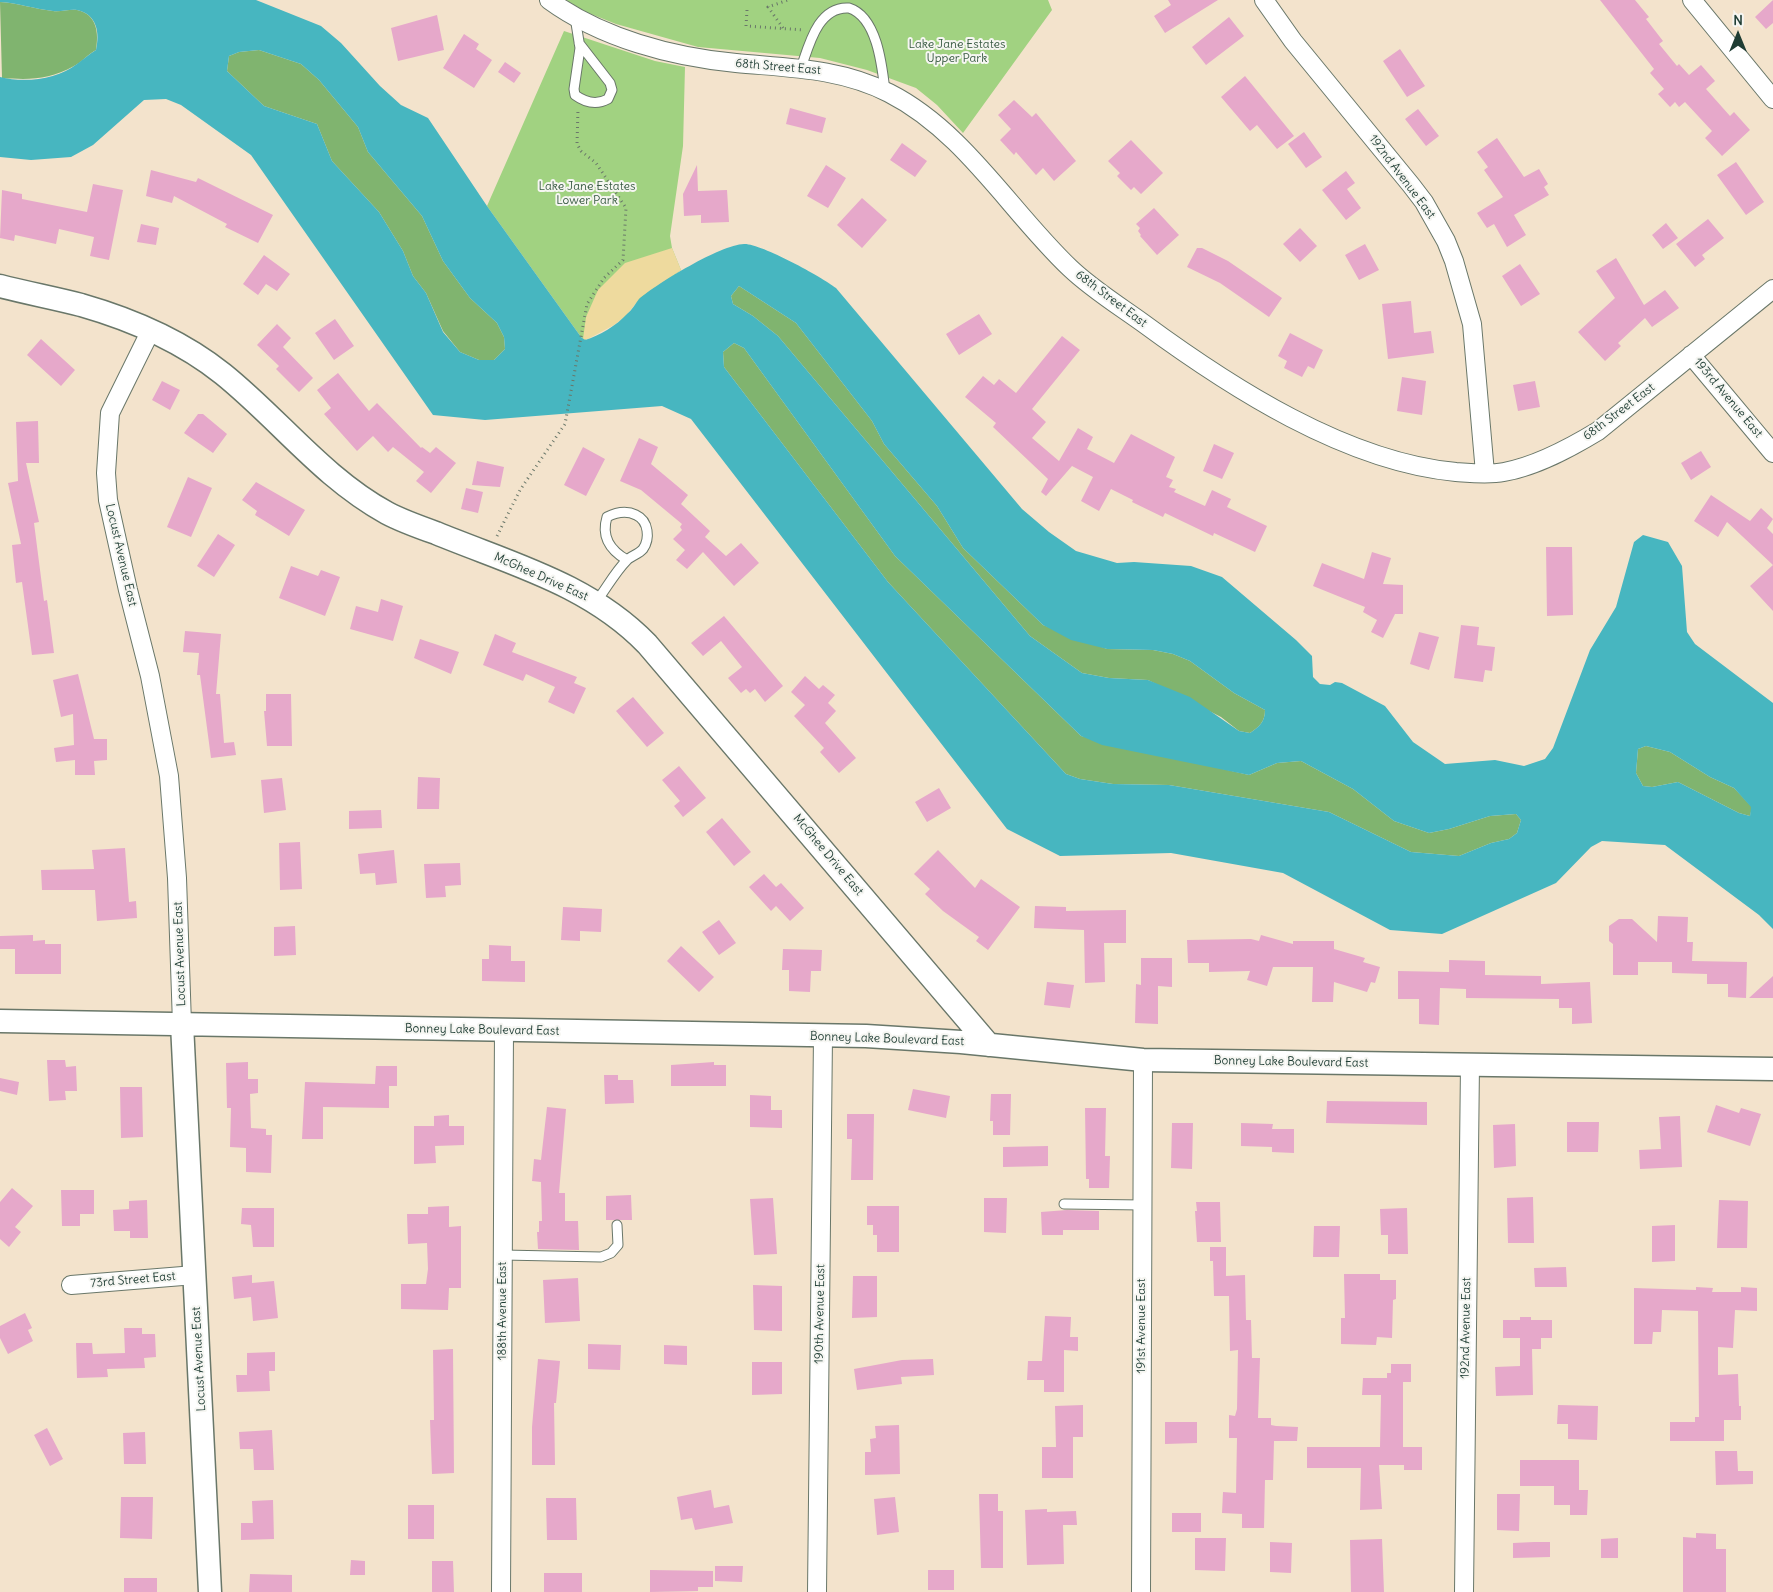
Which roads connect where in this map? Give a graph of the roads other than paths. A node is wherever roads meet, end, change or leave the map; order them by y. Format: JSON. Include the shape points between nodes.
{"nodes":[{"id":1,"x":549,"y":0,"type":"edge"},
{"id":2,"x":1264,"y":0,"type":"edge"},
{"id":3,"x":1692,"y":0,"type":"edge"},
{"id":4,"x":575,"y":16,"type":"junction"},
{"id":5,"x":579,"y":43,"type":"junction"},
{"id":6,"x":801,"y":68,"type":"junction"},
{"id":7,"x":885,"y":91,"type":"junction"},
{"id":8,"x":1773,"y":99,"type":"edge"},
{"id":9,"x":0,"y":286,"type":"edge"},
{"id":10,"x":1773,"y":290,"type":"edge"},
{"id":11,"x":150,"y":332,"type":"junction"},
{"id":12,"x":1692,"y":355,"type":"junction"},
{"id":13,"x":1773,"y":453,"type":"edge"},
{"id":14,"x":1486,"y":473,"type":"junction"},
{"id":15,"x":627,"y":560,"type":"junction"},
{"id":16,"x":596,"y":602,"type":"junction"},
{"id":17,"x":0,"y":1021,"type":"edge"},
{"id":18,"x":182,"y":1024,"type":"junction"},
{"id":19,"x":504,"y":1030,"type":"junction"},
{"id":20,"x":823,"y":1036,"type":"junction"},
{"id":21,"x":988,"y":1045,"type":"junction"},
{"id":22,"x":1143,"y":1060,"type":"junction"},
{"id":23,"x":1470,"y":1064,"type":"junction"},
{"id":24,"x":1773,"y":1069,"type":"edge"},
{"id":25,"x":1064,"y":1204,"type":"dead end"},
{"id":26,"x":1142,"y":1205,"type":"junction"},
{"id":27,"x":617,"y":1225,"type":"dead end"},
{"id":28,"x":503,"y":1255,"type":"junction"},
{"id":29,"x":195,"y":1275,"type":"junction"},
{"id":30,"x":70,"y":1285,"type":"dead end"},
{"id":31,"x":210,"y":1592,"type":"edge"},
{"id":32,"x":501,"y":1592,"type":"edge"},
{"id":33,"x":817,"y":1592,"type":"edge"},
{"id":34,"x":1141,"y":1592,"type":"edge"},
{"id":35,"x":1464,"y":1592,"type":"edge"}],
"edges":[{"from":1,"to":4,"type":"street","name":"68th Street East"},
{"from":2,"to":14,"type":"street","name":"192nd Avenue East","via":[[1293,41],[1415,190],[1446,241],[1472,324]]},
{"from":3,"to":8,"type":"street"},
{"from":4,"to":5,"type":"lane"},
{"from":4,"to":6,"type":"street","name":"68th Street East","via":[[596,27],[671,52],[733,63]]},
{"from":5,"to":5,"type":"lane","via":[[575,95],[600,103],[608,99],[612,90],[610,82]]},
{"from":6,"to":7,"type":"street","name":"68th Street East","via":[[832,72]]},
{"from":6,"to":7,"type":"lane","via":[[814,30],[833,10],[849,8],[860,13],[881,55]]},
{"from":7,"to":14,"type":"street","name":"68th Street East","via":[[913,106],[941,128],[1025,221],[1093,288],[1240,388],[1281,412],[1374,454],[1446,471]]},
{"from":9,"to":11,"type":"street","name":"McGhee Drive East","via":[[82,305]]},
{"from":10,"to":12,"type":"street","name":"193rd Avenue East"},
{"from":11,"to":16,"type":"street","name":"McGhee Drive East","via":[[196,355],[223,374],[323,468],[367,502],[389,514],[569,587]]},
{"from":11,"to":18,"type":"street","name":"Locust Avenue East","via":[[110,413],[106,473],[110,509],[150,676],[169,776],[177,878]]},
{"from":12,"to":13,"type":"street","name":"193rd Avenue East"},
{"from":12,"to":14,"type":"street","name":"68th Street East","via":[[1598,431],[1573,446],[1525,466]]},
{"from":15,"to":15,"type":"lane","via":[[642,550],[647,540],[646,527],[641,517],[630,512],[617,512],[607,517],[604,527],[606,540],[615,553]]},
{"from":15,"to":16,"type":"lane"},
{"from":16,"to":21,"type":"street","name":"McGhee Drive East","via":[[625,622],[647,644]]},
{"from":17,"to":18,"type":"street","name":"Bonney Lake Boulevard East"},
{"from":18,"to":19,"type":"street","name":"Bonney Lake Boulevard East"},
{"from":18,"to":29,"type":"street","name":"Locust Avenue East"},
{"from":19,"to":20,"type":"street","name":"Bonney Lake Boulevard East"},
{"from":19,"to":28,"type":"street","name":"188th Avenue East"},
{"from":20,"to":21,"type":"street","name":"Bonney Lake Boulevard East"},
{"from":20,"to":33,"type":"street","name":"190th Avenue East"},
{"from":21,"to":22,"type":"street","name":"Bonney Lake Boulevard East"},
{"from":22,"to":23,"type":"street","name":"Bonney Lake Boulevard East"},
{"from":22,"to":26,"type":"street","name":"191st Avenue East"},
{"from":23,"to":24,"type":"street","name":"Bonney Lake Boulevard East"},
{"from":23,"to":35,"type":"street","name":"192nd Avenue East"},
{"from":25,"to":26,"type":"lane"},
{"from":26,"to":34,"type":"street","name":"191st Avenue East"},
{"from":27,"to":28,"type":"lane","via":[[618,1245],[611,1253],[601,1256]]},
{"from":28,"to":32,"type":"street","name":"188th Avenue East"},
{"from":29,"to":30,"type":"street","name":"73rd Street East"},
{"from":29,"to":31,"type":"street","name":"Locust Avenue East"}]}
